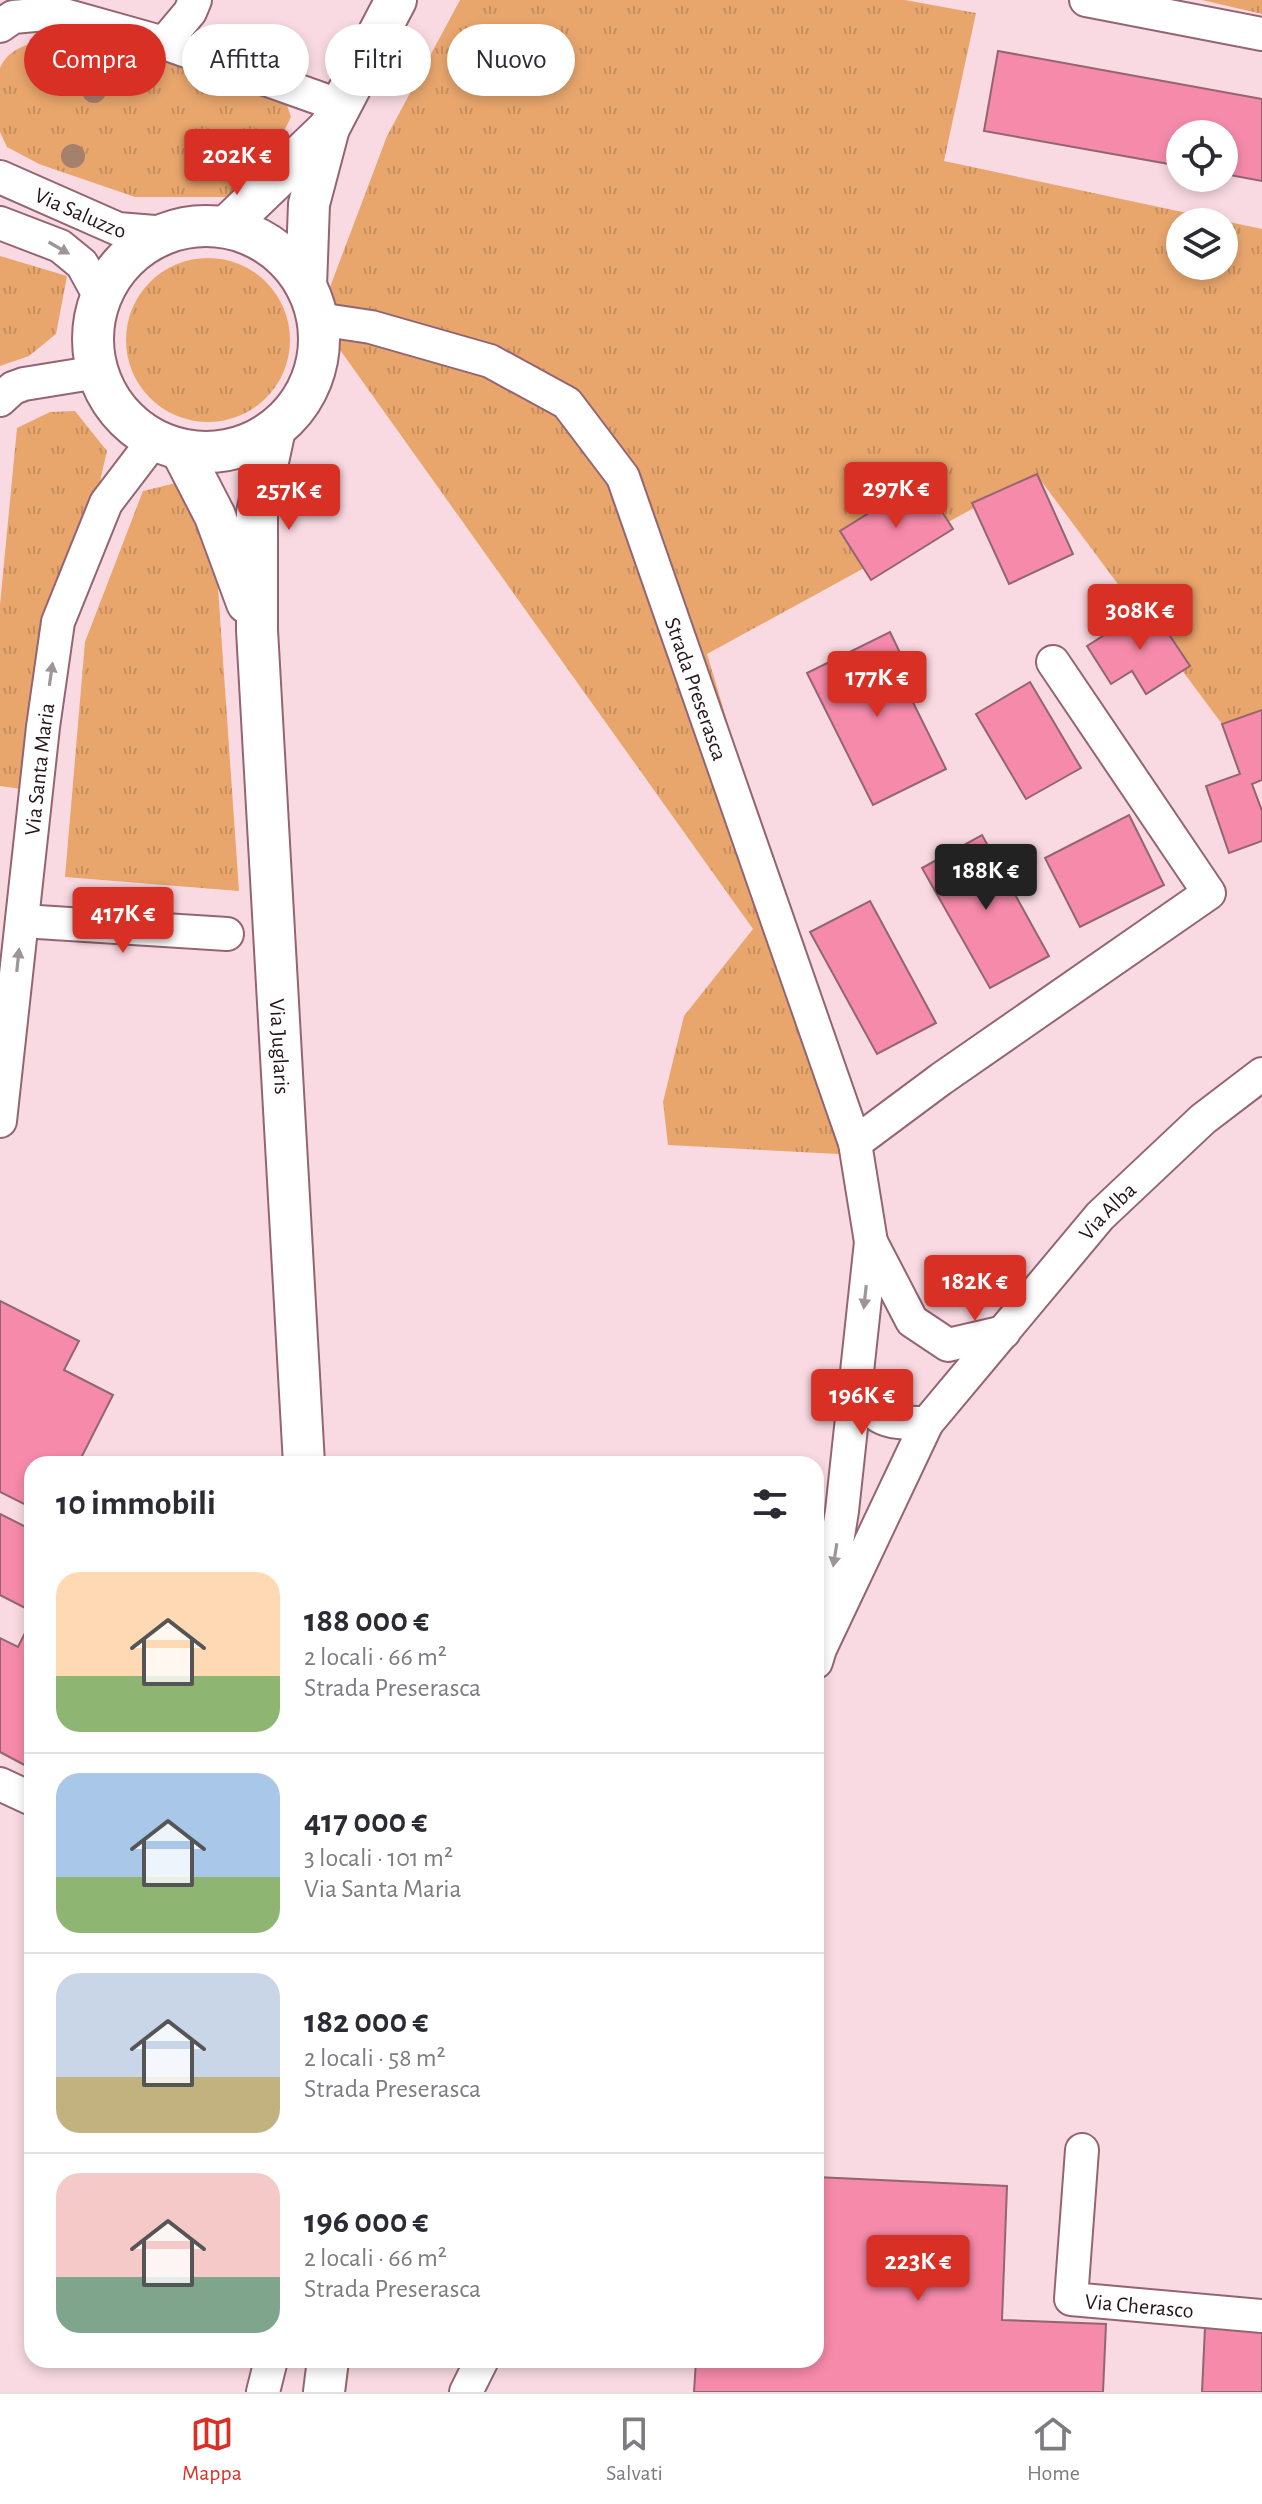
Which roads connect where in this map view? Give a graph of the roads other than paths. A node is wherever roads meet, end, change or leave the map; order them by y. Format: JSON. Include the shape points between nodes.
{"nodes":[{"id":1,"x":195,"y":0,"type":"edge"},
{"id":2,"x":396,"y":0,"type":"edge"},
{"id":3,"x":1086,"y":0,"type":"edge"},
{"id":4,"x":96,"y":24,"type":"edge"},
{"id":5,"x":0,"y":26,"type":"edge"},
{"id":6,"x":1262,"y":34,"type":"edge"},
{"id":7,"x":166,"y":41,"type":"edge"},
{"id":8,"x":166,"y":44,"type":"edge"},
{"id":9,"x":335,"y":117,"type":"junction"},
{"id":10,"x":0,"y":177,"type":"edge"},
{"id":11,"x":0,"y":223,"type":"edge"},
{"id":12,"x":226,"y":227,"type":"junction"},
{"id":13,"x":167,"y":233,"type":"junction"},
{"id":14,"x":100,"y":297,"type":"junction"},
{"id":15,"x":312,"y":302,"type":"junction"},
{"id":16,"x":98,"y":372,"type":"junction"},
{"id":17,"x":0,"y":400,"type":"edge"},
{"id":18,"x":275,"y":429,"type":"junction"},
{"id":19,"x":167,"y":445,"type":"junction"},
{"id":20,"x":257,"y":630,"type":"junction"},
{"id":21,"x":1053,"y":662,"type":"dead end"},
{"id":22,"x":16,"y":906,"type":"edge"},
{"id":23,"x":227,"y":934,"type":"dead end"},
{"id":24,"x":1262,"y":1074,"type":"edge"},
{"id":25,"x":0,"y":1121,"type":"edge"},
{"id":26,"x":855,"y":1143,"type":"junction"},
{"id":27,"x":871,"y":1242,"type":"junction"},
{"id":28,"x":1004,"y":1332,"type":"junction"},
{"id":29,"x":856,"y":1373,"type":"junction"},
{"id":30,"x":927,"y":1423,"type":"junction"},
{"id":31,"x":304,"y":1456,"type":"edge"},
{"id":32,"x":824,"y":1619,"type":"edge"},
{"id":33,"x":824,"y":1642,"type":"edge"},
{"id":34,"x":0,"y":1784,"type":"edge"},
{"id":35,"x":24,"y":1795,"type":"edge"},
{"id":36,"x":1082,"y":2150,"type":"dead end"},
{"id":37,"x":1262,"y":2316,"type":"edge"},
{"id":38,"x":269,"y":2368,"type":"edge"},
{"id":39,"x":478,"y":2368,"type":"edge"},
{"id":40,"x":487,"y":2368,"type":"edge"},
{"id":41,"x":263,"y":2392,"type":"edge"},
{"id":42,"x":466,"y":2392,"type":"edge"},
{"id":43,"x":482,"y":2392,"type":"edge"}],
"edges":[{"from":1,"to":7,"type":"street"},
{"from":2,"to":9,"type":"street"},
{"from":3,"to":6,"type":"street"},
{"from":4,"to":5,"type":"street","via":[[57,13],[13,17]]},
{"from":8,"to":9,"type":"street"},
{"from":9,"to":12,"type":"street"},
{"from":9,"to":15,"type":"street","via":[[309,204]]},
{"from":10,"to":13,"type":"street","name":"Via Saluzzo","via":[[118,229]]},
{"from":11,"to":14,"type":"street","name":"Via Saluzzo","one_way":true,"via":[[60,246],[82,264]]},
{"from":12,"to":13,"type":"street"},
{"from":12,"to":15,"type":"street","via":[[255,237],[287,260]]},
{"from":13,"to":14,"type":"street","via":[[138,248]]},
{"from":14,"to":16,"type":"street","via":[[92,351]]},
{"from":15,"to":18,"type":"street","via":[[319,347],[314,373],[302,400]]},
{"from":15,"to":26,"type":"street","name":"Strada Preserasca","via":[[371,327],[490,361],[567,403],[623,477]]},
{"from":16,"to":17,"type":"street","via":[[24,384]]},
{"from":16,"to":19,"type":"street","via":[[129,423]]},
{"from":18,"to":19,"type":"street","via":[[248,445],[217,452]]},
{"from":18,"to":20,"type":"street","name":"Via Juglaris","via":[[257,513]]},
{"from":19,"to":20,"type":"street","name":"Via Juglaris","via":[[215,516]]},
{"from":22,"to":19,"type":"street","name":"Via Santa Maria","one_way":true,"via":[[58,622],[106,503]]},
{"from":20,"to":31,"type":"street","name":"Via Juglaris"},
{"from":21,"to":26,"type":"street","via":[[1209,893]]},
{"from":22,"to":23,"type":"street"},
{"from":25,"to":22,"type":"street","name":"Via Santa Maria","one_way":true},
{"from":24,"to":28,"type":"street","name":"Via Alba","via":[[1203,1119],[1100,1216]]},
{"from":26,"to":27,"type":"street","name":"Strada Preserasca"},
{"from":27,"to":28,"type":"street","name":"Strada Preserasca","via":[[912,1321],[948,1345]]},
{"from":27,"to":29,"type":"street","name":"Strada Preserasca","one_way":true},
{"from":28,"to":30,"type":"street","name":"Via Alba"},
{"from":29,"to":30,"type":"street","name":"Strada Preserasca","via":[[865,1405],[889,1423]]},
{"from":29,"to":32,"type":"street","name":"Strada Preserasca","one_way":true},
{"from":30,"to":33,"type":"street","name":"Via Alba"},
{"from":34,"to":35,"type":"street"},
{"from":36,"to":37,"type":"street","name":"Via Cherasco","via":[[1071,2299]]},
{"from":38,"to":41,"type":"street"},
{"from":39,"to":42,"type":"street"},
{"from":40,"to":43,"type":"street"}]}
